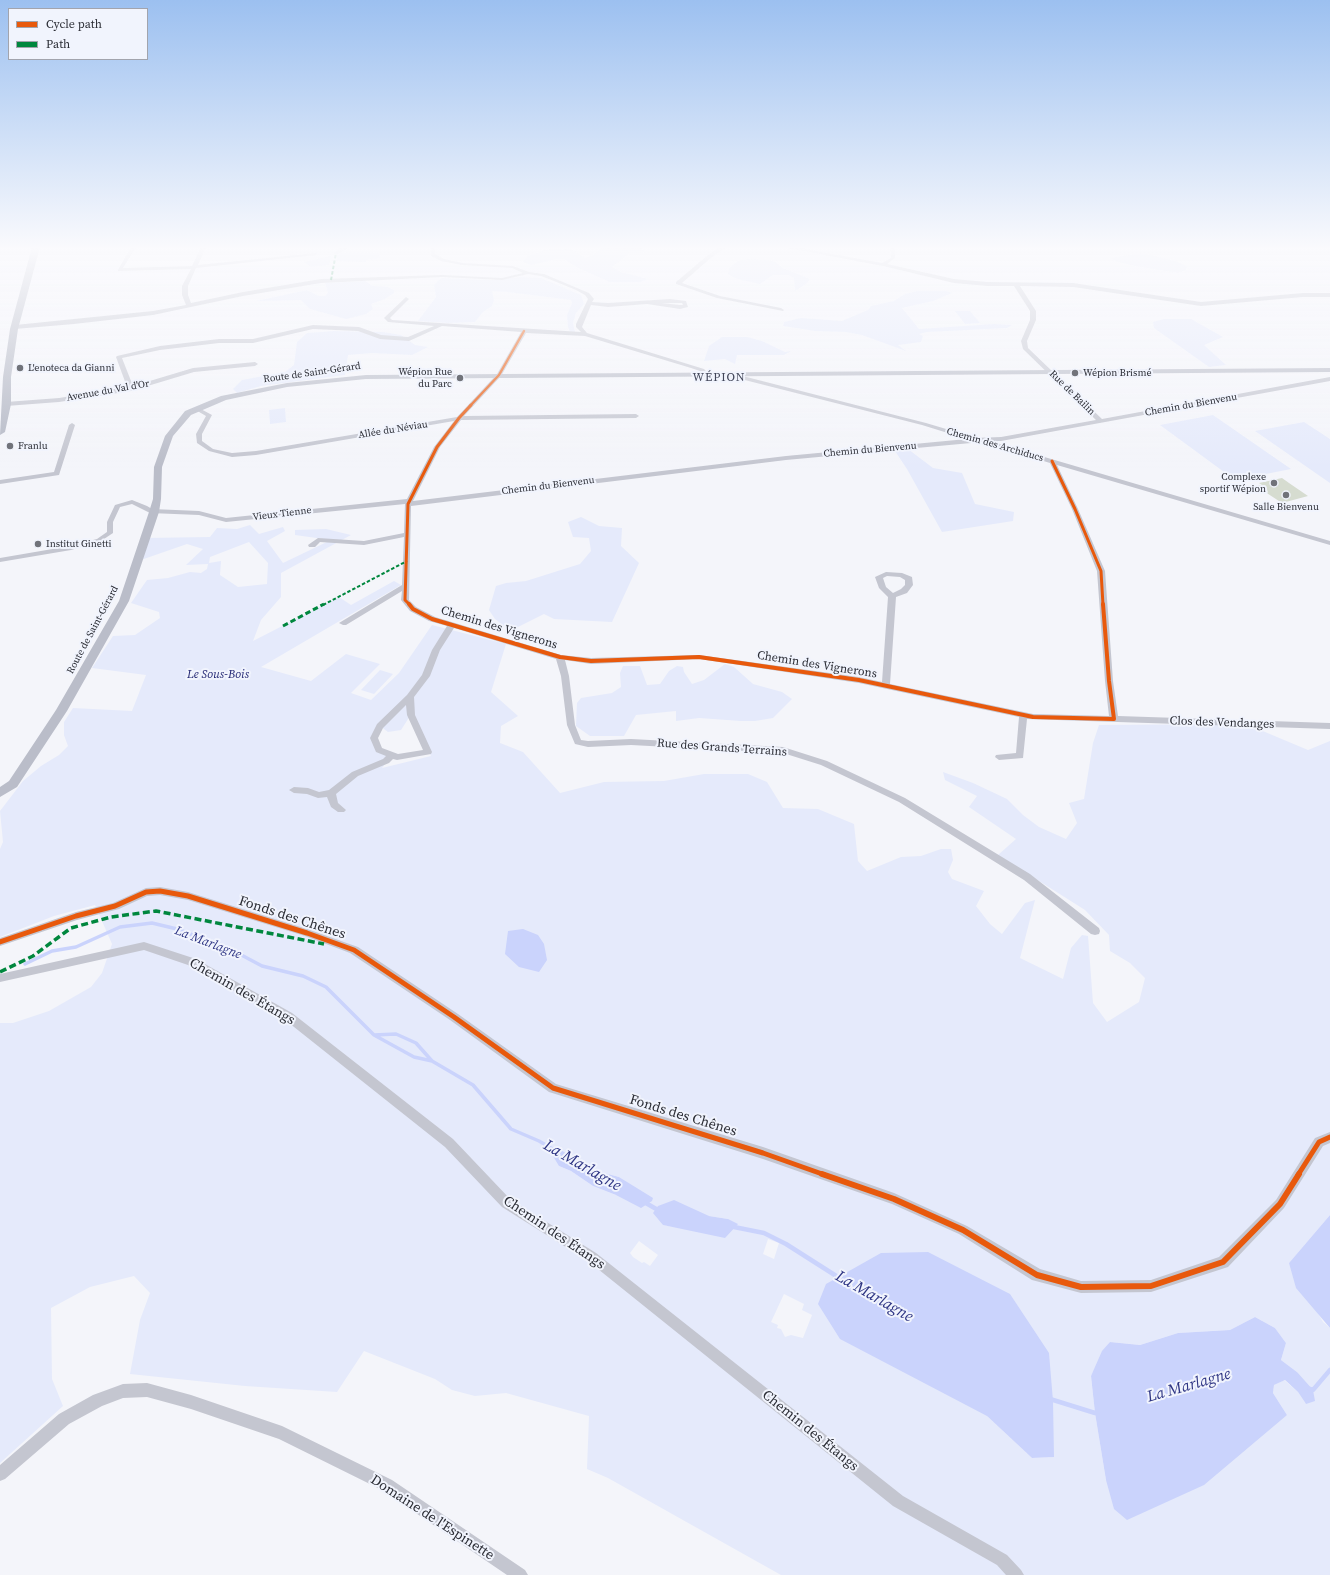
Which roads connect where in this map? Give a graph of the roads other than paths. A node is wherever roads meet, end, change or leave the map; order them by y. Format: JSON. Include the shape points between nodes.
{"nodes":[{"id":1,"x":16,"y":320,"type":"edge"},
{"id":2,"x":87,"y":320,"type":"edge"},
{"id":3,"x":390,"y":320,"type":"edge"},
{"id":4,"x":581,"y":320,"type":"edge"},
{"id":5,"x":1033,"y":320,"type":"edge"},
{"id":6,"x":441,"y":325,"type":"junction"},
{"id":7,"x":14,"y":327,"type":"junction"},
{"id":8,"x":524,"y":331,"type":"junction"},
{"id":9,"x":585,"y":334,"type":"junction"},
{"id":10,"x":255,"y":364,"type":"dead end"},
{"id":11,"x":1330,"y":370,"type":"edge"},
{"id":12,"x":1051,"y":372,"type":"junction"},
{"id":13,"x":706,"y":374,"type":"junction"},
{"id":14,"x":727,"y":374,"type":"junction"},
{"id":15,"x":499,"y":375,"type":"junction"},
{"id":16,"x":1330,"y":379,"type":"edge"},
{"id":17,"x":131,"y":388,"type":"junction"},
{"id":18,"x":780,"y":388,"type":"junction"},
{"id":19,"x":782,"y":396,"type":"dead end"},
{"id":20,"x":6,"y":404,"type":"junction"},
{"id":21,"x":845,"y":405,"type":"junction"},
{"id":22,"x":197,"y":409,"type":"junction"},
{"id":23,"x":844,"y":413,"type":"dead end"},
{"id":24,"x":636,"y":416,"type":"dead end"},
{"id":25,"x":459,"y":418,"type":"junction"},
{"id":26,"x":1101,"y":421,"type":"junction"},
{"id":27,"x":72,"y":425,"type":"dead end"},
{"id":28,"x":0,"y":432,"type":"edge"},
{"id":29,"x":978,"y":440,"type":"junction"},
{"id":30,"x":1052,"y":461,"type":"junction"},
{"id":31,"x":0,"y":482,"type":"edge"},
{"id":32,"x":408,"y":502,"type":"junction"},
{"id":33,"x":154,"y":512,"type":"junction"},
{"id":34,"x":408,"y":534,"type":"junction"},
{"id":35,"x":1330,"y":543,"type":"edge"},
{"id":36,"x":312,"y":545,"type":"dead end"},
{"id":37,"x":0,"y":560,"type":"edge"},
{"id":38,"x":405,"y":586,"type":"junction"},
{"id":39,"x":892,"y":596,"type":"dead end"},
{"id":40,"x":343,"y":623,"type":"dead end"},
{"id":41,"x":451,"y":626,"type":"junction"},
{"id":42,"x":560,"y":657,"type":"junction"},
{"id":43,"x":886,"y":686,"type":"junction"},
{"id":44,"x":410,"y":696,"type":"junction"},
{"id":45,"x":1023,"y":715,"type":"junction"},
{"id":46,"x":1114,"y":719,"type":"junction"},
{"id":47,"x":1330,"y":726,"type":"edge"},
{"id":48,"x":391,"y":756,"type":"junction"},
{"id":49,"x":999,"y":757,"type":"dead end"},
{"id":50,"x":294,"y":790,"type":"dead end"},
{"id":51,"x":0,"y":793,"type":"edge"},
{"id":52,"x":331,"y":793,"type":"junction"},
{"id":53,"x":341,"y":810,"type":"dead end"},
{"id":54,"x":1095,"y":931,"type":"dead end"},
{"id":55,"x":0,"y":942,"type":"edge"},
{"id":56,"x":0,"y":978,"type":"edge"},
{"id":57,"x":1330,"y":1137,"type":"edge"},
{"id":58,"x":0,"y":1474,"type":"edge"},
{"id":59,"x":520,"y":1575,"type":"edge"},
{"id":60,"x":1016,"y":1575,"type":"edge"}],
"edges":[{"from":1,"to":7,"type":"main road"},
{"from":2,"to":7,"type":"street"},
{"from":3,"to":6,"type":"street"},
{"from":4,"to":9,"type":"street","via":[[579,327]]},
{"from":5,"to":12,"type":"street","name":"Rue de Bailin","via":[[1024,345]]},
{"from":6,"to":8,"type":"street"},
{"from":6,"to":17,"type":"street","via":[[409,339],[380,337],[359,329],[313,327],[253,341],[220,341],[160,348],[119,357]]},
{"from":7,"to":20,"type":"main road"},
{"from":8,"to":9,"type":"street"},
{"from":8,"to":15,"type":"street"},
{"from":9,"to":13,"type":"street","via":[[694,367]]},
{"from":10,"to":17,"type":"street","name":"Avenue du Val d'Or","via":[[193,370]]},
{"from":11,"to":12,"type":"main road","name":"Route de Saint-Gérard"},
{"from":12,"to":14,"type":"main road","name":"Route de Saint-Gérard"},
{"from":12,"to":26,"type":"street","name":"Rue de Bailin"},
{"from":13,"to":14,"type":"main road","name":"Route de Saint-Gérard"},
{"from":13,"to":15,"type":"main road","name":"Route de Saint-Gérard"},
{"from":14,"to":18,"type":"street","name":"Chemin des Archiducs"},
{"from":15,"to":22,"type":"main road","name":"Route de Saint-Gérard","via":[[366,376],[338,379],[287,385],[224,398]]},
{"from":15,"to":25,"type":"street"},
{"from":16,"to":26,"type":"street","name":"Chemin du Bienvenu"},
{"from":17,"to":20,"type":"street","name":"Avenue du Val d'Or","via":[[59,400]]},
{"from":18,"to":19,"type":"street"},
{"from":18,"to":21,"type":"street","name":"Chemin des Archiducs"},
{"from":20,"to":28,"type":"main road"},
{"from":21,"to":23,"type":"street"},
{"from":21,"to":29,"type":"street","name":"Chemin des Archiducs"},
{"from":22,"to":25,"type":"street","name":"Allée du Néviau","via":[[209,415],[199,434],[199,442],[211,450],[232,455]]},
{"from":22,"to":33,"type":"main road","name":"Route de Saint-Gérard","via":[[188,413],[169,436],[158,466]]},
{"from":24,"to":25,"type":"street","name":"Allée du Néviau"},
{"from":25,"to":32,"type":"street","via":[[437,447]]},
{"from":26,"to":29,"type":"street","name":"Chemin du Bienvenu","via":[[1001,439]]},
{"from":27,"to":31,"type":"street","via":[[57,474]]},
{"from":29,"to":30,"type":"street","name":"Chemin des Archiducs"},
{"from":29,"to":32,"type":"street","name":"Chemin du Bienvenu","via":[[786,458]]},
{"from":30,"to":35,"type":"street","name":"Chemin des Archiducs"},
{"from":30,"to":46,"type":"street","via":[[1101,571]]},
{"from":32,"to":33,"type":"street","name":"Vieux Tienne","via":[[226,520],[199,513]]},
{"from":32,"to":34,"type":"street","name":"Chemin des Vignerons"},
{"from":33,"to":37,"type":"street","via":[[132,502],[125,503],[117,506],[114,511],[110,533],[99,540],[71,548]]},
{"from":33,"to":51,"type":"main road","name":"Route de Saint-Gérard","via":[[124,601],[61,711],[13,784]]},
{"from":34,"to":36,"type":"street","via":[[364,543],[318,540]]},
{"from":34,"to":38,"type":"street","name":"Chemin des Vignerons"},
{"from":38,"to":40,"type":"street"},
{"from":38,"to":41,"type":"street","name":"Chemin des Vignerons","via":[[405,600],[413,609]]},
{"from":39,"to":43,"type":"street"},
{"from":41,"to":42,"type":"street","name":"Chemin des Vignerons"},
{"from":41,"to":44,"type":"street","via":[[436,650],[426,676]]},
{"from":42,"to":43,"type":"street","name":"Chemin des Vignerons","via":[[591,661],[699,657]]},
{"from":42,"to":54,"type":"street","name":"Rue des Grands Terrains","via":[[565,676],[570,725],[578,742],[630,742],[783,750],[824,763],[902,800],[1027,877]]},
{"from":43,"to":45,"type":"street","name":"Chemin des Vignerons"},
{"from":44,"to":48,"type":"street","via":[[380,726],[374,738],[379,750]]},
{"from":44,"to":48,"type":"street","via":[[411,715],[428,752]]},
{"from":45,"to":46,"type":"street","name":"Chemin des Vignerons"},
{"from":45,"to":49,"type":"street","via":[[1020,756]]},
{"from":46,"to":47,"type":"street","name":"Clos des Vendanges"},
{"from":48,"to":52,"type":"street","via":[[386,761],[355,774]]},
{"from":50,"to":52,"type":"street","via":[[318,795]]},
{"from":52,"to":53,"type":"street","via":[[334,805]]},
{"from":55,"to":57,"type":"street","name":"Fonds des Chênes","via":[[76,916],[115,906],[146,892],[160,891],[188,896],[307,933],[354,950],[553,1088],[763,1153],[894,1199],[963,1230],[1037,1275],[1082,1287],[1152,1286],[1223,1262],[1280,1204],[1319,1142]]},
{"from":56,"to":60,"type":"street","name":"Chemin des Étangs","via":[[144,946],[192,962],[288,1016],[449,1143],[506,1203],[592,1257],[898,1501],[1002,1560]]},
{"from":58,"to":59,"type":"street","name":"Domaine de l'Espinette","via":[[64,1419],[98,1400],[123,1391],[147,1390],[282,1433],[386,1485]]}]}
